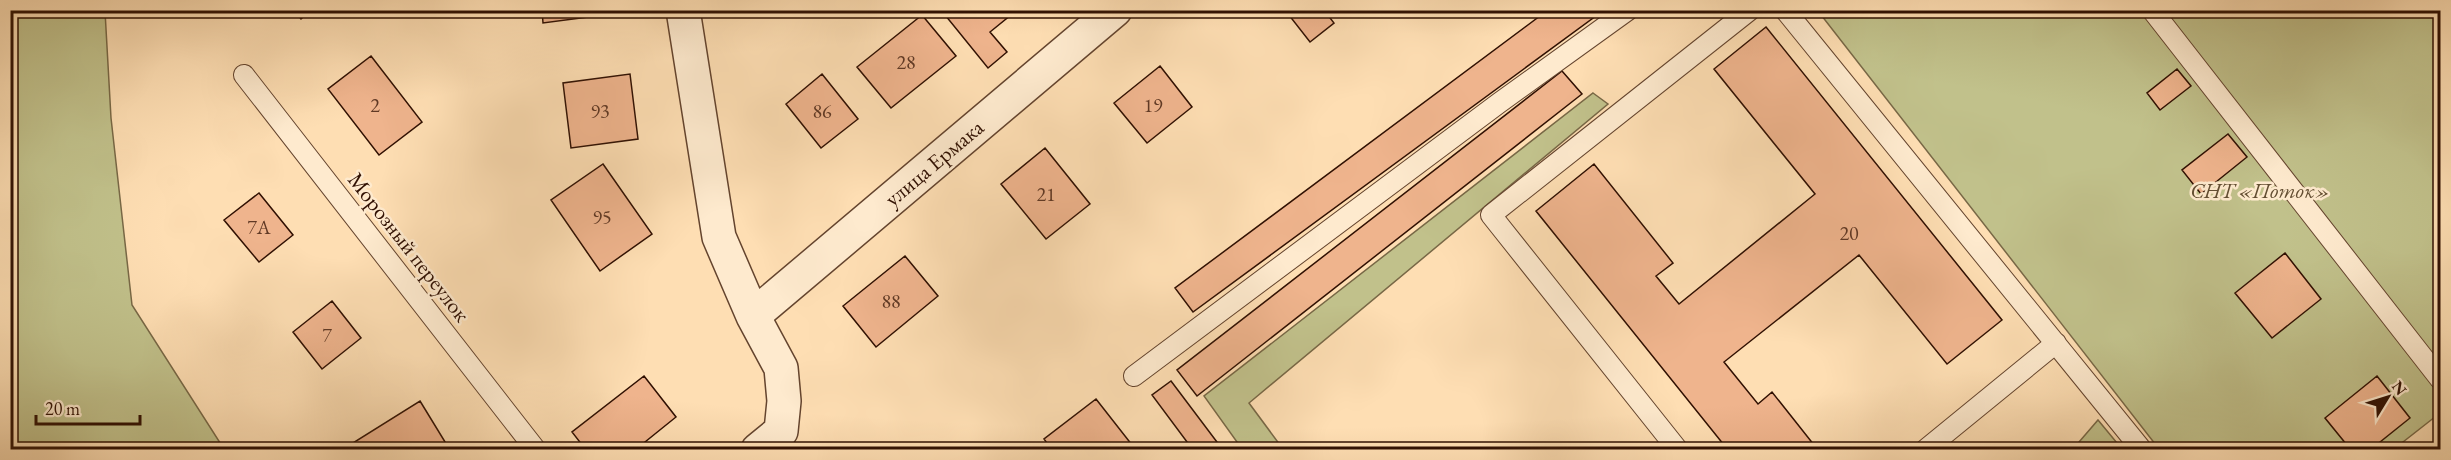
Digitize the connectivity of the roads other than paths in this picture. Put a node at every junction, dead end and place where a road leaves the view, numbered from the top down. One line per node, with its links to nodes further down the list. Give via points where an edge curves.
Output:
1 (683, 10): 8 (street, via 719,237)
2 (1115, 10): 8 (street, улица Ермака)
3 (1628, 10): 10 (lane)
4 (1749, 10): 14 (lane, via 1491,215)
5 (1785, 10): 9 (lane)
6 (2152, 10): 11 (lane)
7 (244, 75): 12 (lane, Морозный переулок)
8 (753, 316): 13 (street, via 780,369 784,401 781,431)
9 (2056, 343): 15 (lane); 16 (lane)
10 (1134, 376)
11 (2440, 379)
12 (536, 450)
13 (758, 450)
14 (1678, 450)
15 (1925, 450)
16 (2142, 450)

